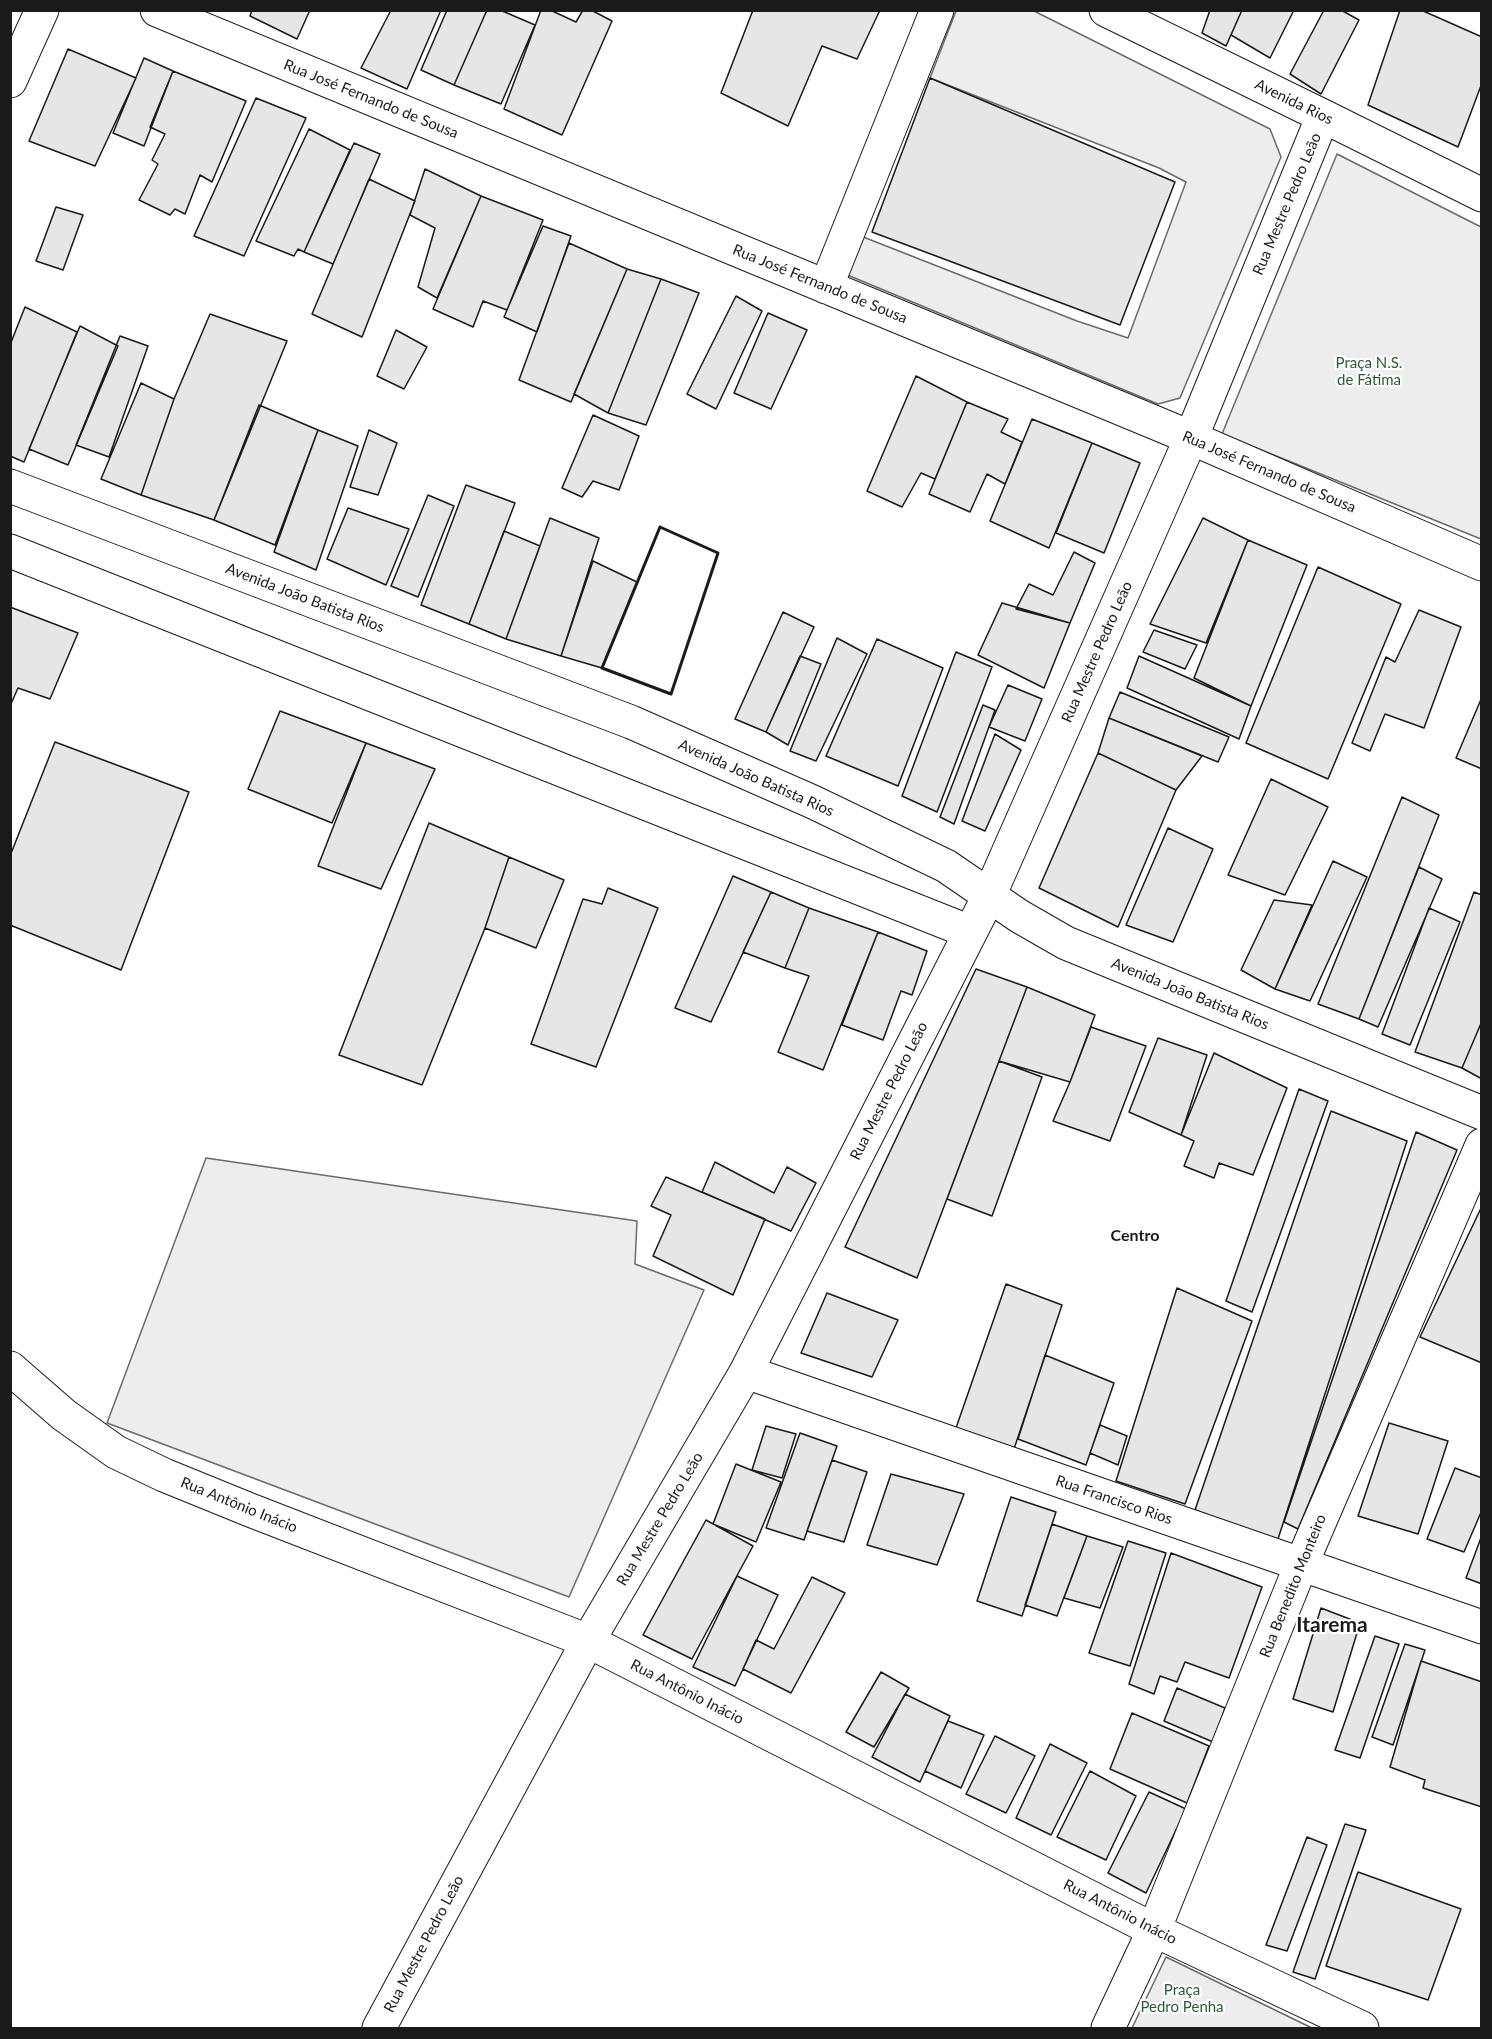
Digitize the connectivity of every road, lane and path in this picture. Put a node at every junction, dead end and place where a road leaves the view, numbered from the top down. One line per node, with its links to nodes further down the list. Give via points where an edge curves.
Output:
1 (42, 10): 5 (street)
2 (157, 10): 8 (street, Rua José Fernando de Sousa)
3 (937, 10): 8 (street)
4 (1106, 10): 6 (street, Avenida Rios)
5 (10, 81)
6 (1323, 116): 7 (street, Avenida Rios); 9 (street, Rua Mestre Pedro Leão)
7 (1482, 195)
8 (826, 286): 9 (street, Rua José Fernando de Sousa)
9 (1191, 438): 12 (street, Rua José Fernando de Sousa); 13 (street, Rua Mestre Pedro Leão)
10 (10, 486): 13 (street, Avenida João Batista Rios, via 631,722 946,866)
11 (10, 551): 14 (street)
12 (1482, 564)
13 (989, 896): 14 (street, Rua Mestre Pedro Leão); 15 (street, Avenida João Batista Rios, via 1066,943)
14 (969, 932): 18 (street, Rua Mestre Pedro Leão)
15 (1482, 1113)
16 (1482, 1145): 19 (street, Rua Benedito Monteiro)
17 (10, 1368): 21 (street, Rua Antônio Inácio, via 64,1415 116,1452 164,1475)
18 (746, 1372): 19 (street, Rua Francisco Rios); 21 (street, Rua Mestre Pedro Leão)
19 (1301, 1565): 20 (street, Rua Francisco Rios); 22 (street, Rua Benedito Monteiro)
20 (1482, 1627)
21 (588, 1641): 22 (street, Rua Antônio Inácio); 23 (street, Rua Mestre Pedro Leão)
22 (1154, 1930): 24 (street, Rua Benedito Monteiro); 25 (street, Rua Antônio Inácio)
23 (379, 2028)
24 (1108, 2028)
25 (1362, 2028)

